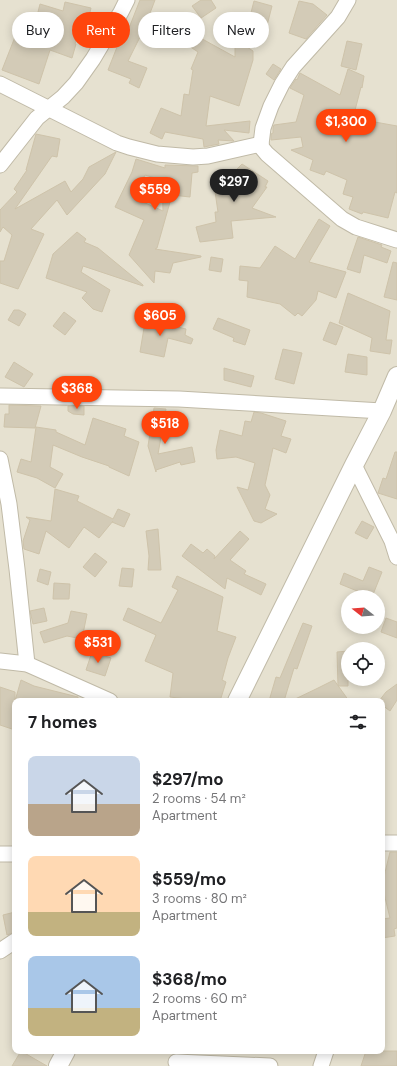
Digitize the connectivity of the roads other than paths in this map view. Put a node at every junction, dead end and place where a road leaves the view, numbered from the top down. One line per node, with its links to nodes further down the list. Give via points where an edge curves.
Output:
1 (127, 0): 4 (street, via 76,83)
2 (348, 0): 5 (street, via 338,17 293,67 282,84 263,128)
3 (0, 84): 4 (street)
4 (49, 109): 5 (street, via 117,143 157,154 208,156); 6 (street, via 37,118)
5 (261, 144): 7 (street, via 267,154 342,219 356,227)
6 (0, 165)
7 (397, 240)
8 (395, 386): 10 (street)
9 (0, 396): 10 (street, via 179,400)
10 (382, 411): 12 (street)
11 (0, 459): 15 (street, via 9,504)
12 (354, 465): 13 (street, via 392,541); 17 (street)
13 (397, 558)
14 (0, 661): 15 (street)
15 (27, 664): 16 (street)
16 (103, 698)
17 (238, 698)
18 (385, 843): 19 (street)
19 (397, 843)
20 (0, 854): 21 (street)
21 (12, 854)
22 (12, 943): 23 (street)
23 (0, 951)
24 (64, 1054): 27 (street)
25 (325, 1054): 29 (street)
26 (176, 1060): 28 (street)
27 (58, 1066)
28 (270, 1066)
29 (321, 1066)

